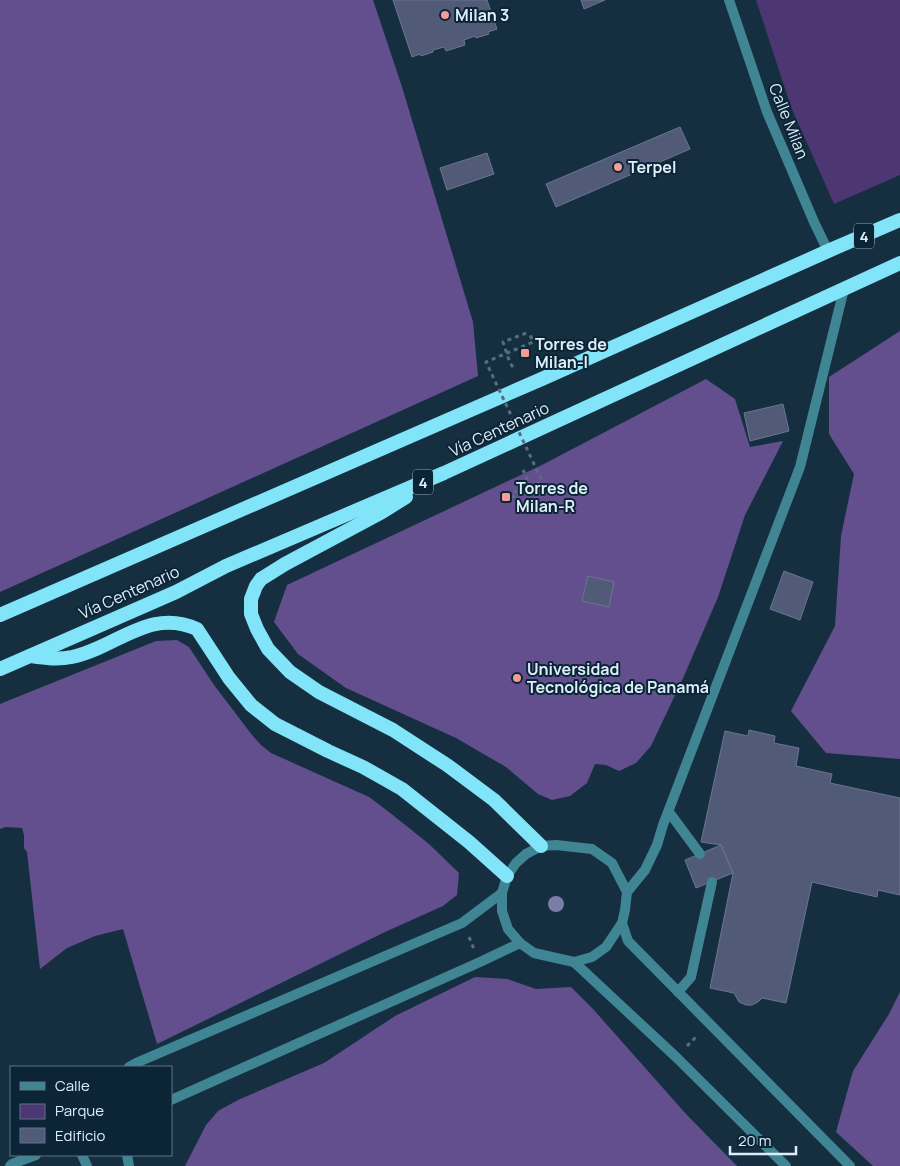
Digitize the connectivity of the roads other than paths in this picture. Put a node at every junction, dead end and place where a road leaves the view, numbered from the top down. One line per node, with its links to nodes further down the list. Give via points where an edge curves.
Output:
1 (729, 0): 3 (street, Calle Milan, via 767,112)
2 (900, 220): 3 (highway, Vía Centenario / 4)
3 (828, 251): 7 (highway, Vía Centenario / 4)
4 (900, 263): 5 (highway, Vía Centenario / 4)
5 (844, 289): 6 (highway, Vía Centenario / 4); 10 (street, via 800,467)
6 (444, 473): 8 (highway, Vía Centenario / 4, via 226,566 176,592); 11 (highway, via 382,512 261,579 251,599 251,614 268,649 290,672 319,692 393,730 447,765 494,800)
7 (0, 615)
8 (29, 656): 9 (highway, Vía Centenario / 4); 13 (highway, via 52,659 73,656 139,628 163,622 197,629 251,705 275,724 402,789)
9 (0, 669)
10 (669, 812): 12 (street); 15 (street, via 645,870)
11 (541, 846): 13 (street, via 526,854); 15 (street, via 592,849 612,863)
12 (700, 854)
13 (507, 876): 16 (street)
14 (712, 882): 20 (street, via 691,977)
15 (627, 892): 17 (street)
16 (502, 893): 18 (street, via 502,911 508,929); 21 (street, via 462,923)
17 (622, 923): 19 (street, via 606,947 592,957); 20 (street, via 628,941)
18 (520, 943): 19 (street, via 534,952); 22 (street)
19 (574, 962): 25 (street)
20 (678, 992): 26 (street)
21 (131, 1066)
22 (172, 1100)
23 (33, 1156): 24 (street)
24 (10, 1166)
25 (786, 1166)
26 (850, 1166)

